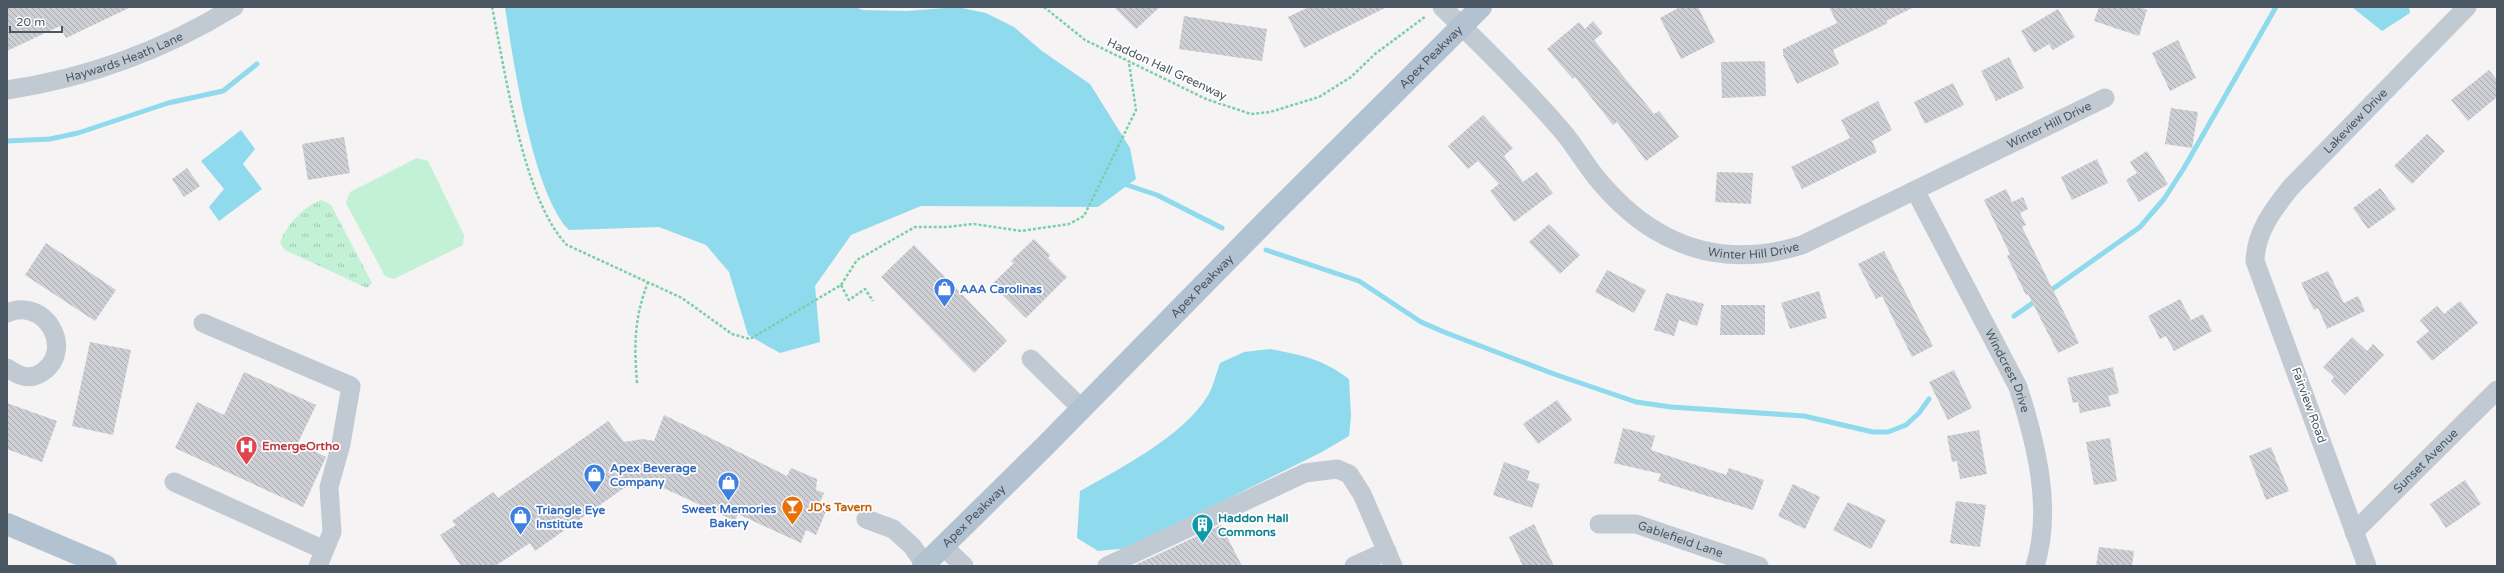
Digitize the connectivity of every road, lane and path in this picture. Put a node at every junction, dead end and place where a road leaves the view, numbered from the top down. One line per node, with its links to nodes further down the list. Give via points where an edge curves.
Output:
1 (234, 7): 9 (street, Haywards Heath Lane, via 156,49 65,80)
2 (492, 7): 13 (path, via 524,154 543,207 556,233 567,245)
3 (1044, 7): 8 (path, Haddon Hall Greenway, via 1085,40)
4 (1482, 7): 7 (main road, Apex Peakway)
5 (2467, 7): 12 (street, Lakeview Drive, via 2291,187 2269,216)
6 (1437, 9): 7 (street, Winter Hill Drive); 8 (path, Haddon Hall Greenway, via 1375,54 1351,77 1319,97 1270,112 1252,114 1206,99)
7 (1462, 26): 11 (street, Winter Hill Drive, via 1566,135 1613,197 1637,219 1681,244 1704,252 1730,255 1752,256 1782,252); 22 (main road, Apex Peakway)
8 (1129, 63): 14 (path, via 1136,110 1084,216 1069,224 1021,231 974,224 946,228 915,227 856,260)
9 (7, 90)
10 (2105, 98): 11 (street, Winter Hill Drive)
11 (1916, 192): 37 (street, Windcrest Drive, via 2018,388 2025,409 2036,459 2043,520 2040,551)
12 (2256, 244): 27 (street, Fairview Road, via 2255,261)
13 (648, 282): 14 (path, via 682,298 732,334 750,339); 20 (path, via 638,309 635,352)
14 (841, 285): 15 (path, via 849,300 865,289)
15 (873, 301)
16 (7, 314): 19 (street, via 27,309 41,316 54,335 57,348 54,361 38,375 28,378 18,376)
17 (203, 323): 29 (street, via 351,386 341,444 329,487 332,532)
18 (1031, 358): 22 (street)
19 (7, 368)
20 (637, 383)
21 (2497, 390): 27 (street, Sunset Avenue)
22 (1082, 409): 28 (main road, Apex Peakway)
23 (174, 482): 29 (street)
24 (866, 519): 32 (street, via 893,529 912,546)
25 (7, 524): 31 (main road)
26 (1599, 524): 36 (street, Gablefield Lane, via 1636,524)
27 (2354, 532): 38 (street, Fairview Road)
28 (943, 546): 32 (main road, Apex Peakway); 33 (street)
29 (321, 558)
30 (1390, 559): 34 (street, via 1362,494 1350,474 1337,469 1305,473); 35 (street)
31 (106, 566)
32 (924, 566)
33 (964, 566)
34 (1107, 566)
35 (1354, 566)
36 (1760, 566)
37 (2035, 566)
38 (2367, 566)

